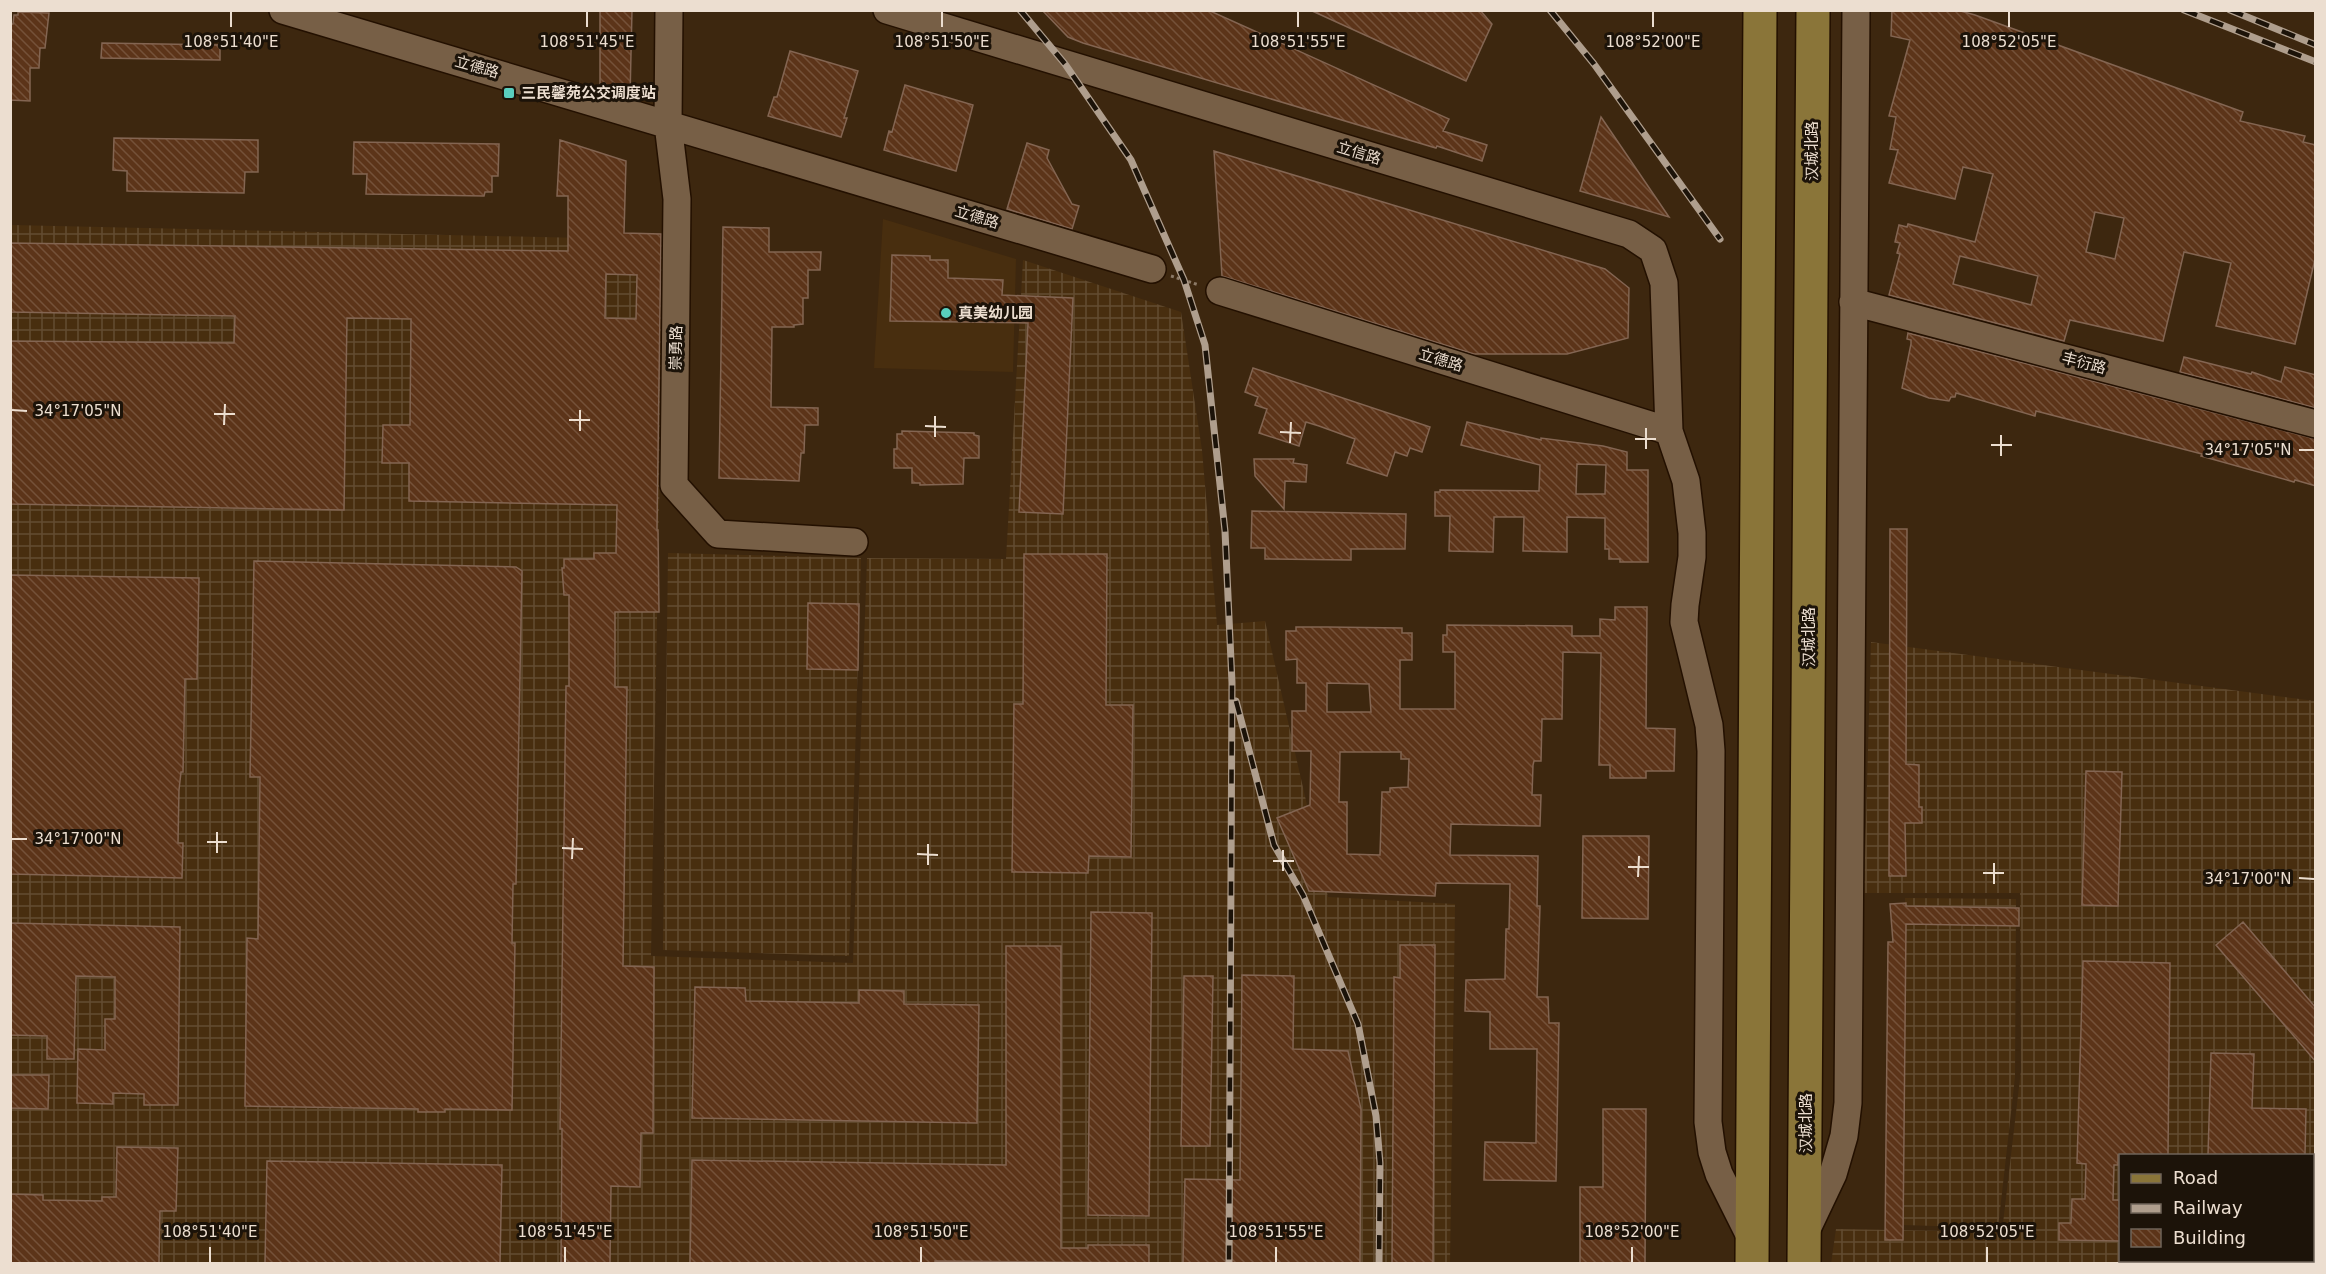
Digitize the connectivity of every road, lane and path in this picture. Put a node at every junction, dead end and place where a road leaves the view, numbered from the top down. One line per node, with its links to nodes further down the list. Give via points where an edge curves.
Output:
1 (283, 10): 7 (street, 立德路)
2 (669, 10): 7 (street, 崇勇路)
3 (887, 10): 12 (street, 立信路, via 1629,234 1653,250 1664,283)
4 (1760, 10): 15 (main road)
5 (1813, 10): 14 (main road, 汉城北路)
6 (1856, 10): 10 (street)
7 (668, 124): 8 (street, 立德路); 13 (street, 崇勇路, via 677,199 674,485 718,534)
8 (1152, 269): 9 (path)
9 (1220, 291): 12 (street, 立德路)
10 (1853, 302): 11 (street, 丰衍路); 14 (street, via 1848,1103 1833,1174)
11 (2316, 424)
12 (1669, 431): 15 (street, 立信路, via 1686,481 1690,509 1692,557 1684,622 1711,752 1707,1122 1719,1174)
13 (854, 542)
14 (1804, 1249)
15 (1752, 1252)

